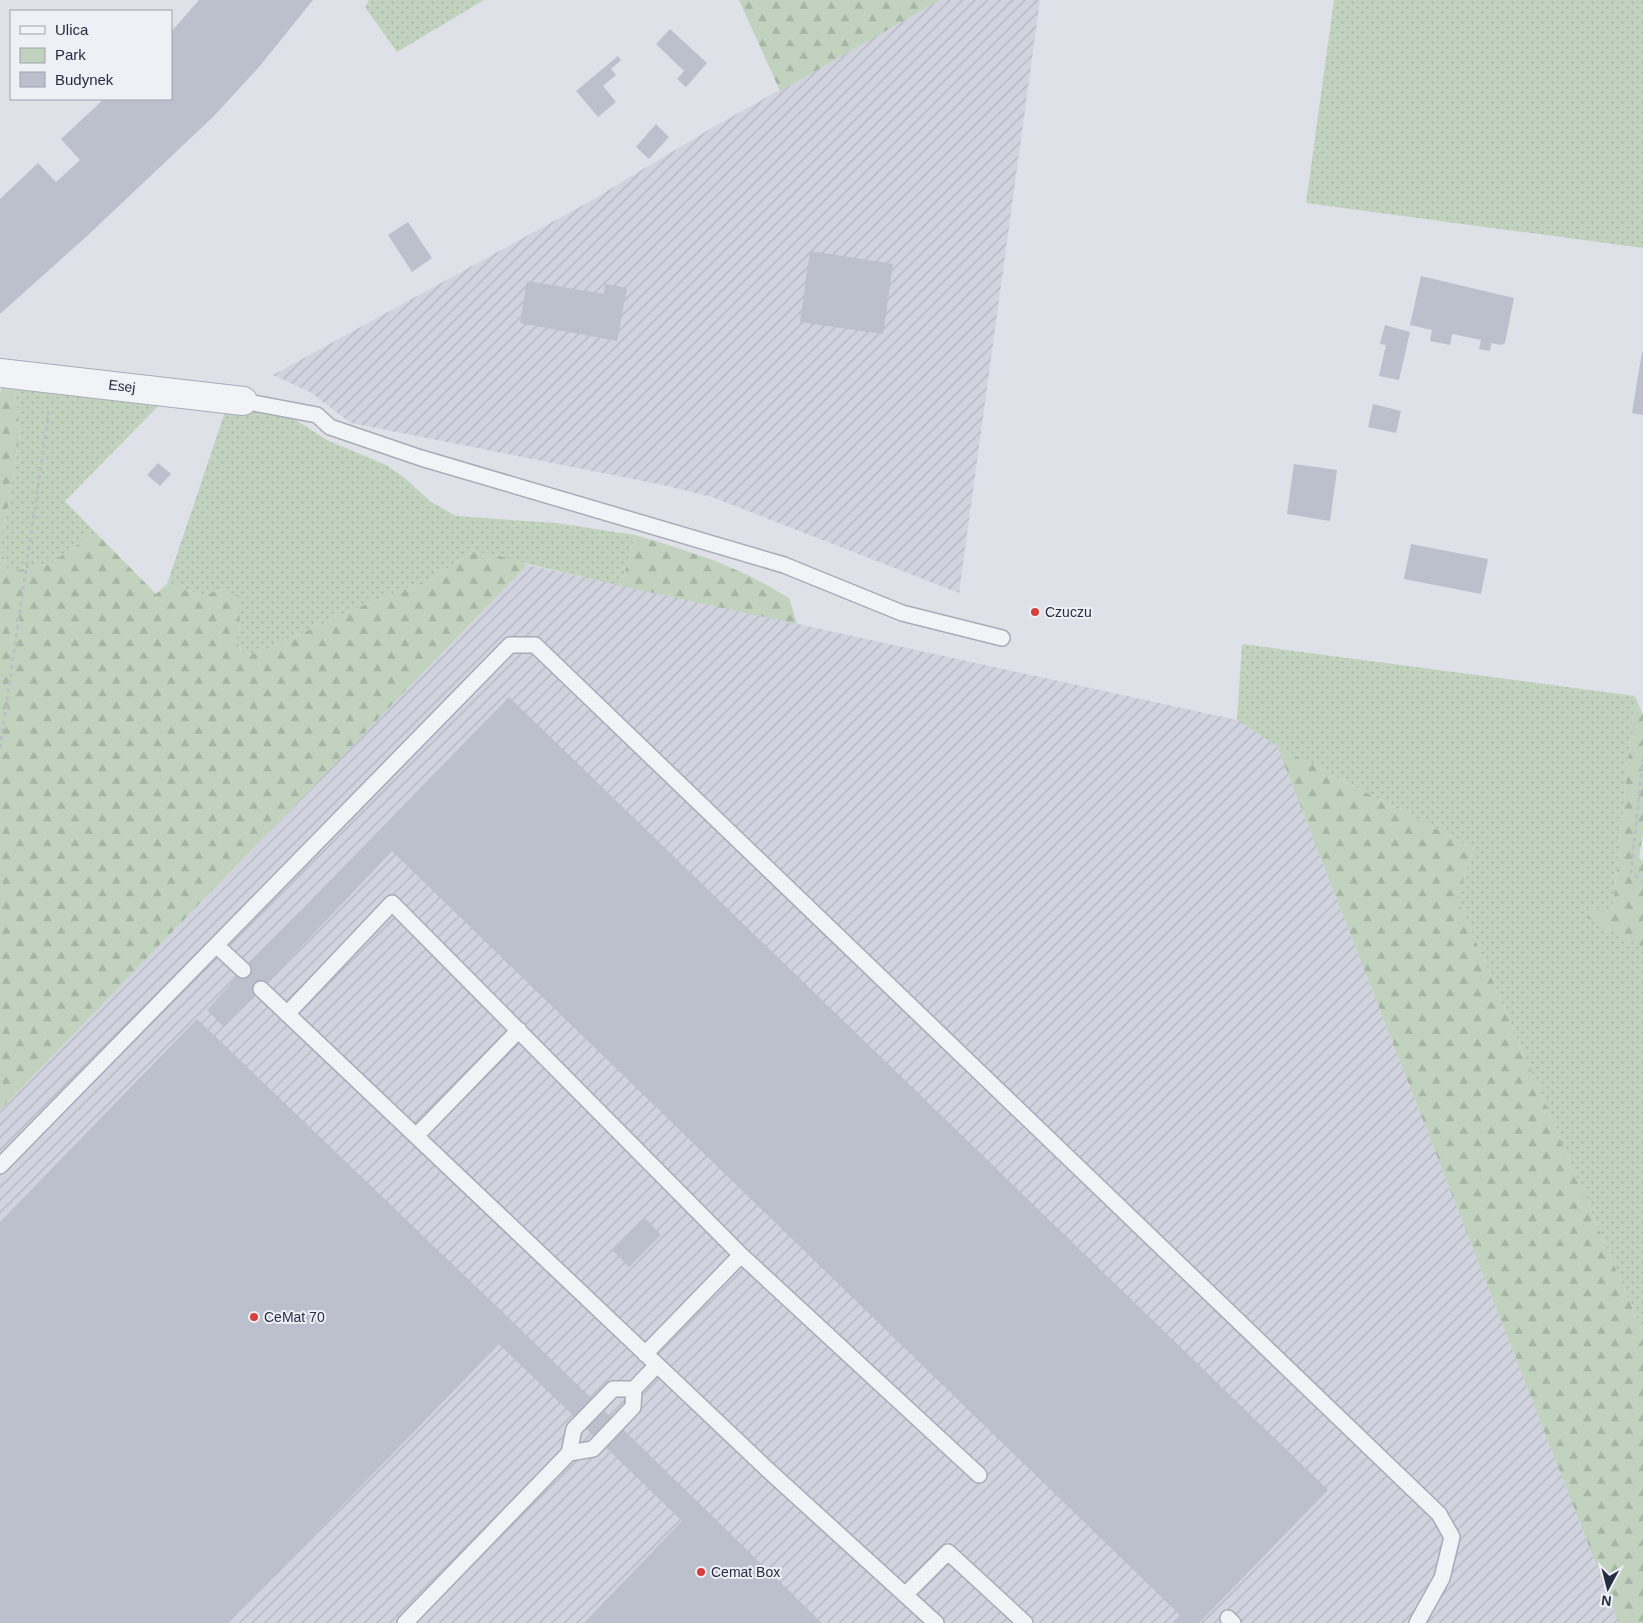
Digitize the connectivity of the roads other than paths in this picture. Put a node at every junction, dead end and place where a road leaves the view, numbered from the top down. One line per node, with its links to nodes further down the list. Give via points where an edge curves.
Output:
1 (0, 373): 2 (street, Esej)
2 (244, 401): 3 (lane, via 317,415 330,427 421,458 784,565 902,612)
3 (1002, 638)
4 (216, 945): 5 (lane); 10 (lane); 21 (lane, via 510,645 535,645 1439,1514 1452,1538 1442,1578)
5 (243, 970)
6 (261, 989): 7 (lane)
7 (287, 1014): 8 (lane, via 392,903); 9 (lane)
8 (519, 1030): 9 (lane); 11 (lane)
9 (416, 1136): 12 (lane)
10 (0, 1166)
11 (741, 1256): 12 (lane); 16 (lane)
12 (645, 1354): 13 (lane)
13 (656, 1366): 14 (lane); 17 (lane)
14 (634, 1389): 15 (lane, via 632,1407 593,1449); 15 (lane, via 613,1390 574,1428)
15 (569, 1453): 18 (lane)
16 (979, 1475)
17 (905, 1595): 19 (lane); 20 (lane, via 948,1552)
18 (405, 1623)
19 (936, 1623)
20 (1025, 1623)
21 (1417, 1623)

